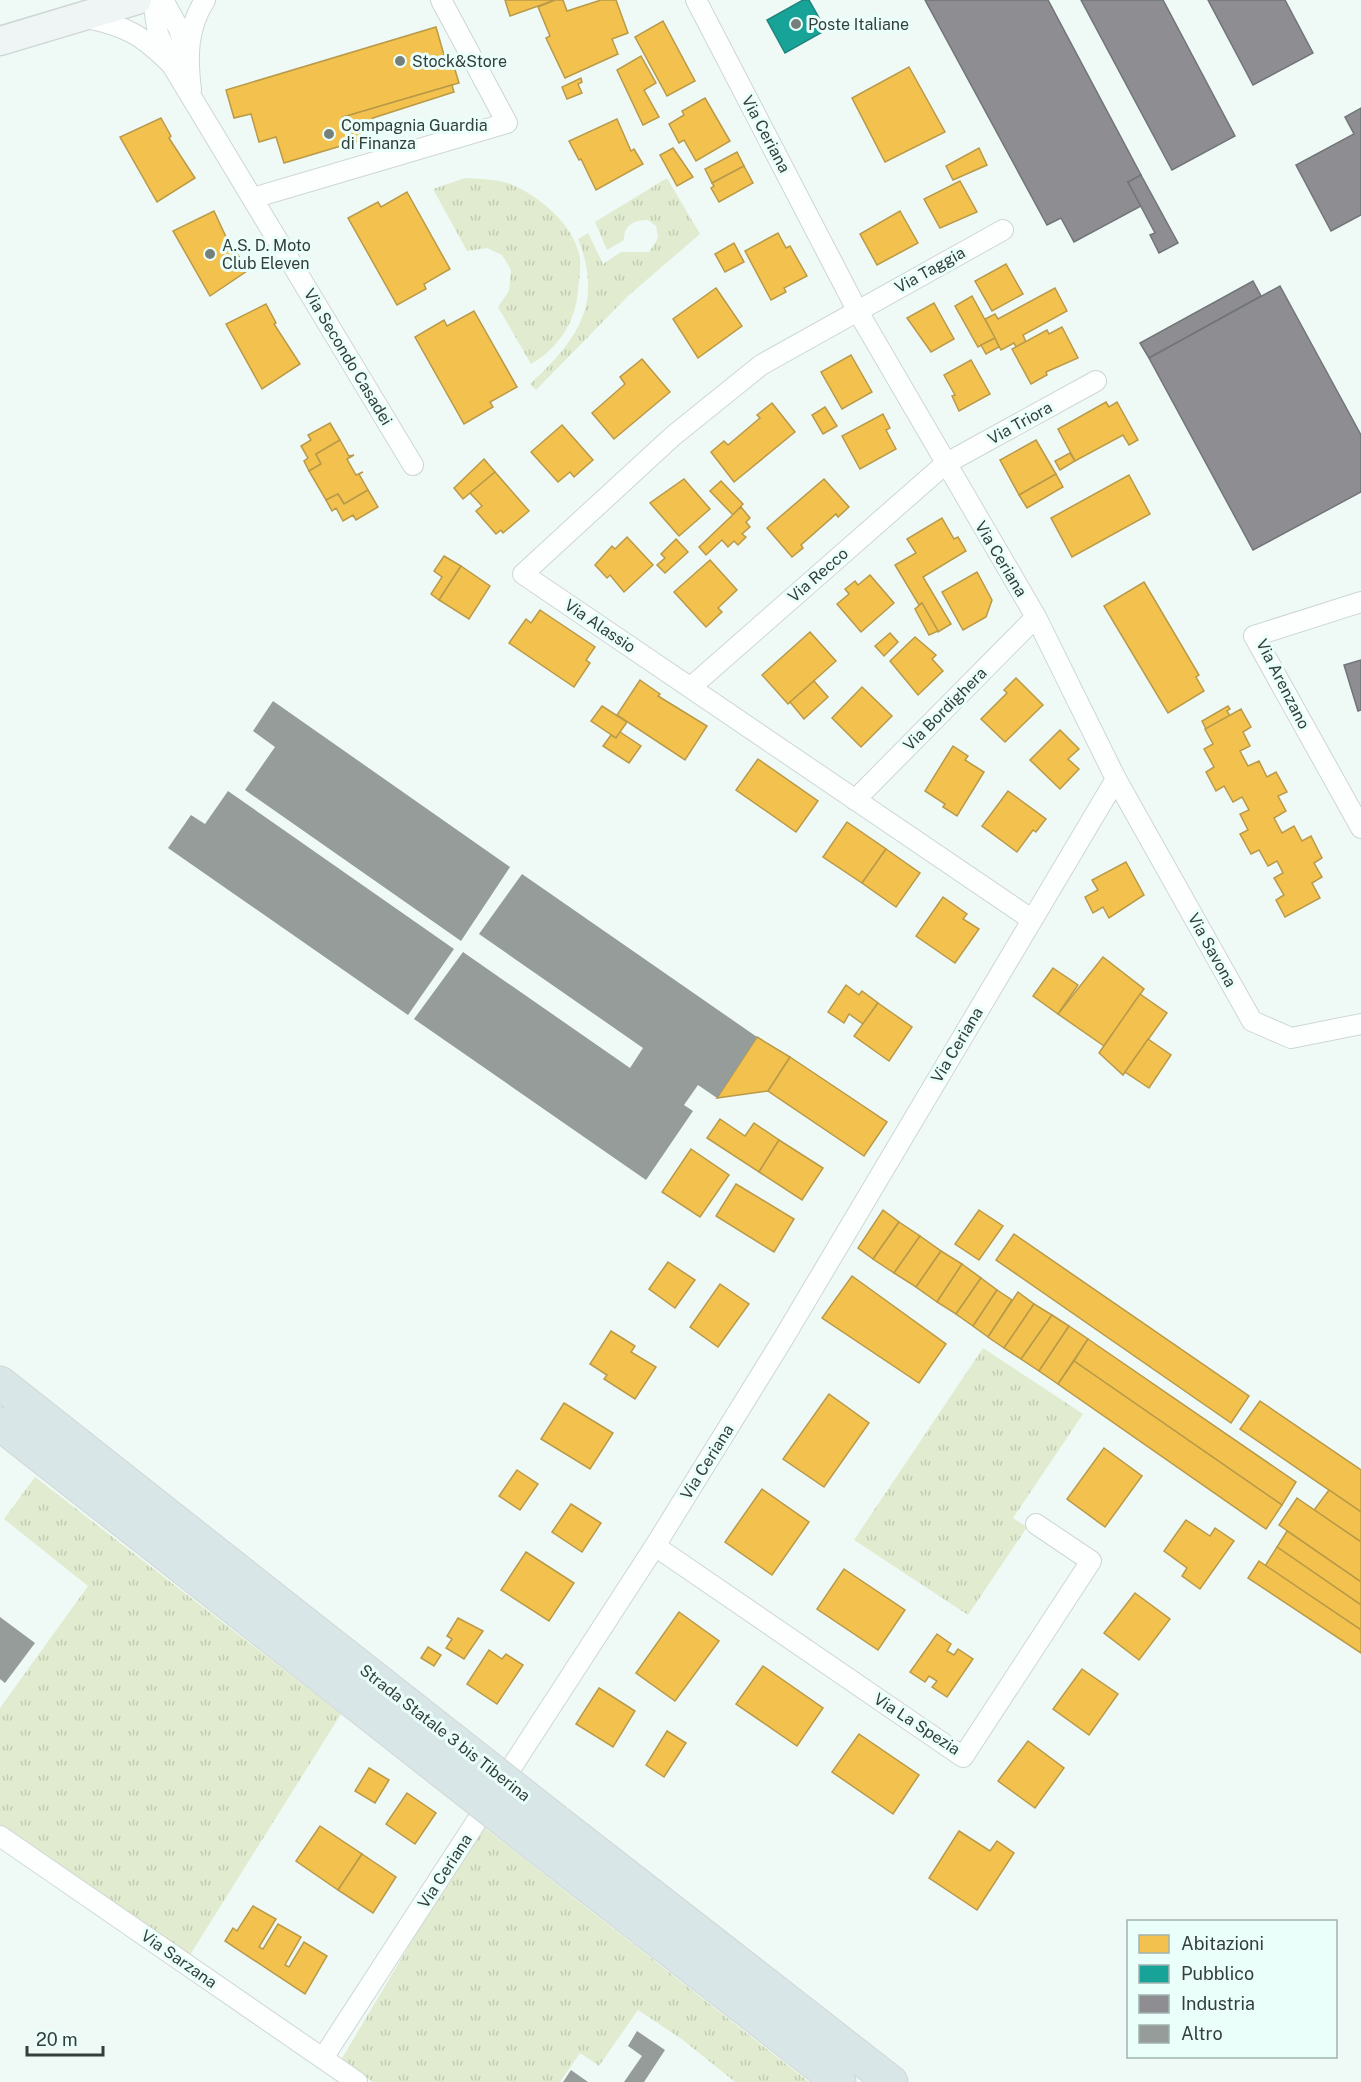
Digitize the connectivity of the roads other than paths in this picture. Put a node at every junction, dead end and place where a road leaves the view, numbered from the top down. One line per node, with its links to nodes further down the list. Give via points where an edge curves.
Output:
1 (137, 0): 7 (main road)
2 (153, 0): 9 (street, Via Secondo Casadei, via 158,34)
3 (163, 0): 9 (street, Via Secondo Casadei, via 178,29)
4 (205, 0): 9 (street, Via Secondo Casadei)
5 (696, 0): 12 (street, Via Ceriana)
6 (442, 2): 10 (street, via 507,123)
7 (82, 17): 8 (main road); 9 (street, via 116,23)
8 (0, 41)
9 (179, 62): 10 (street, Via Secondo Casadei, via 192,95)
10 (253, 198): 15 (street, Via Secondo Casadei)
11 (1003, 230): 12 (street, Via Taggia)
12 (857, 309): 14 (street, Via Ceriana); 18 (street, Via Alassio, via 761,365 673,436 523,574)
13 (1096, 381): 14 (street, Via Triora)
14 (945, 464): 17 (street, Via Ceriana); 18 (street, Via Recco)
15 (413, 465)
16 (1361, 602): 21 (street, Via Arenzano, via 1254,636)
17 (1036, 617): 19 (street, Via Ceriana); 20 (street, Via Bordighera)
18 (691, 687): 20 (street, Via Alassio)
19 (1116, 779): 22 (street, Via Ceriana); 23 (street, Via Savona, via 1252,1021 1291,1038)
20 (855, 800): 22 (street, Via Alassio)
21 (1361, 828)
22 (1031, 919): 27 (street, Via Ceriana, via 783,1339)
23 (1361, 1024)
24 (0, 1383): 28 (highway, Strada Statale 3 bis Tiberina)
25 (0, 1424): 28 (highway, Strada Statale 3 bis Tiberina)
26 (1036, 1524): 27 (street, Via La Spezia, via 1091,1561 963,1756)
27 (655, 1546): 31 (street, Via Ceriana)
28 (275, 1620): 29 (highway, Strada Statale 3 bis Tiberina, bridge)
29 (547, 1833): 33 (highway, Strada Statale 3 bis Tiberina); 34 (highway, Strada Statale 3 bis Tiberina)
30 (0, 1836): 31 (street, Via Sarzana)
31 (323, 2058): 32 (street, Via Sarzana)
32 (357, 2082)
33 (839, 2082)
34 (891, 2082)

